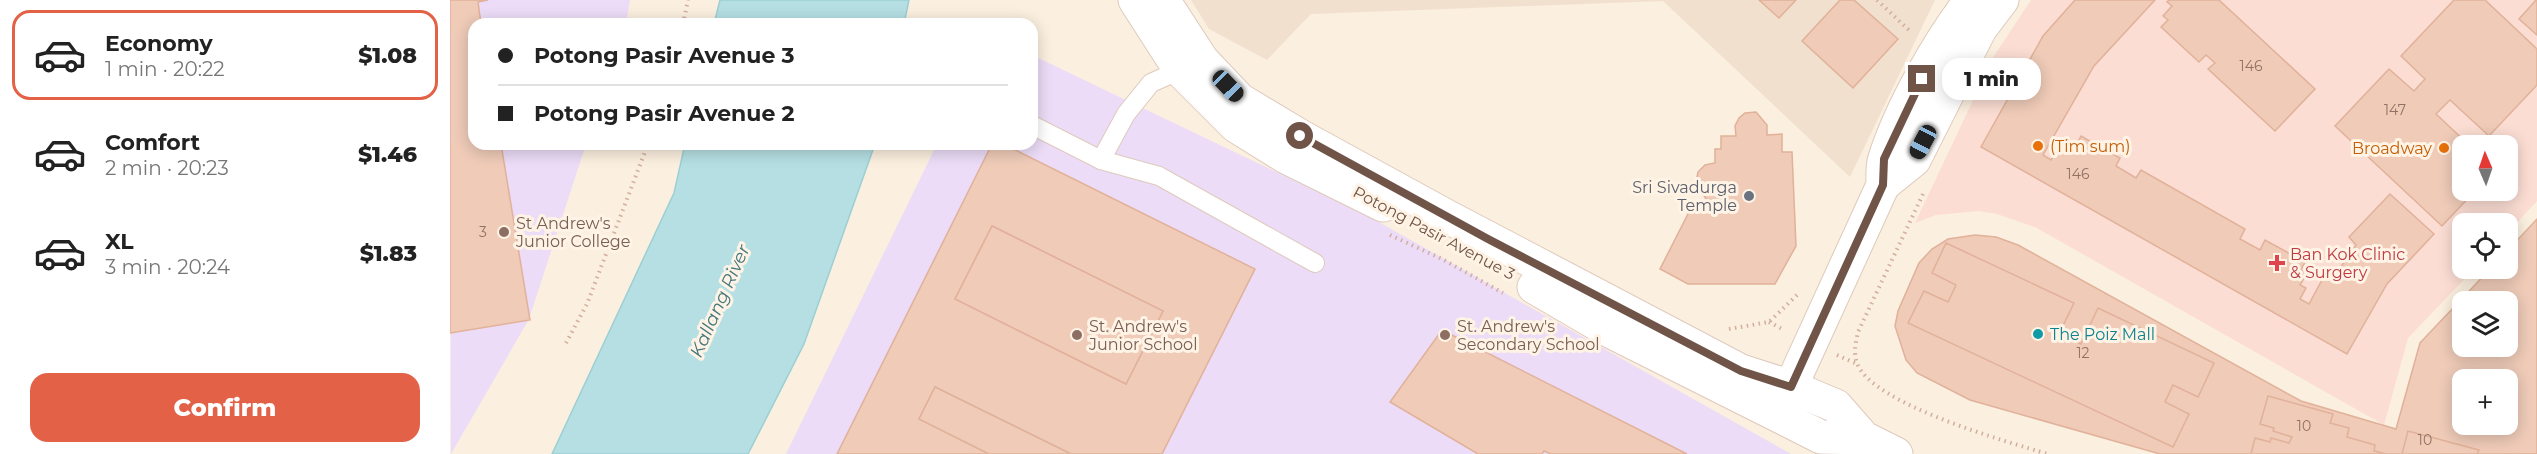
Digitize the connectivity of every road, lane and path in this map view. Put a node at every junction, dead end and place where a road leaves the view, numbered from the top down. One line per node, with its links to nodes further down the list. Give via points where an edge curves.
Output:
1 (687, 0): 7 (path)
2 (1135, 0): 9 (street, Potong Pasir Avenue 3)
3 (1163, 0): 17 (street, Potong Pasir Avenue 3, via 1202,60 1240,99 1260,112 1488,239 1741,371)
4 (1876, 0): 8 (path)
5 (1971, 0): 13 (street, via 1955,21 1906,111 1884,159)
6 (2002, 0): 13 (street, via 1980,29 1914,160)
7 (684, 18)
8 (1915, 35)
9 (1180, 70): 12 (lane, via 1151,83 1126,114); 18 (street, Potong Pasir Avenue 3, via 1236,126 1286,157 1453,239 1606,329)
10 (1038, 128): 12 (lane)
11 (646, 150): 15 (path, via 587,304)
12 (1101, 160): 14 (lane, via 1159,176)
13 (1883, 185): 17 (street)
14 (1315, 263)
15 (566, 343)
16 (1857, 364): 21 (path, via 1871,384 1903,402 1958,425)
17 (1791, 387): 18 (street); 19 (street, Potong Pasir Avenue 3, via 1836,406)
18 (1777, 416): 19 (street, Potong Pasir Avenue 3, via 1821,437)
19 (1864, 438): 20 (street)
20 (1896, 454)
21 (2048, 454)

